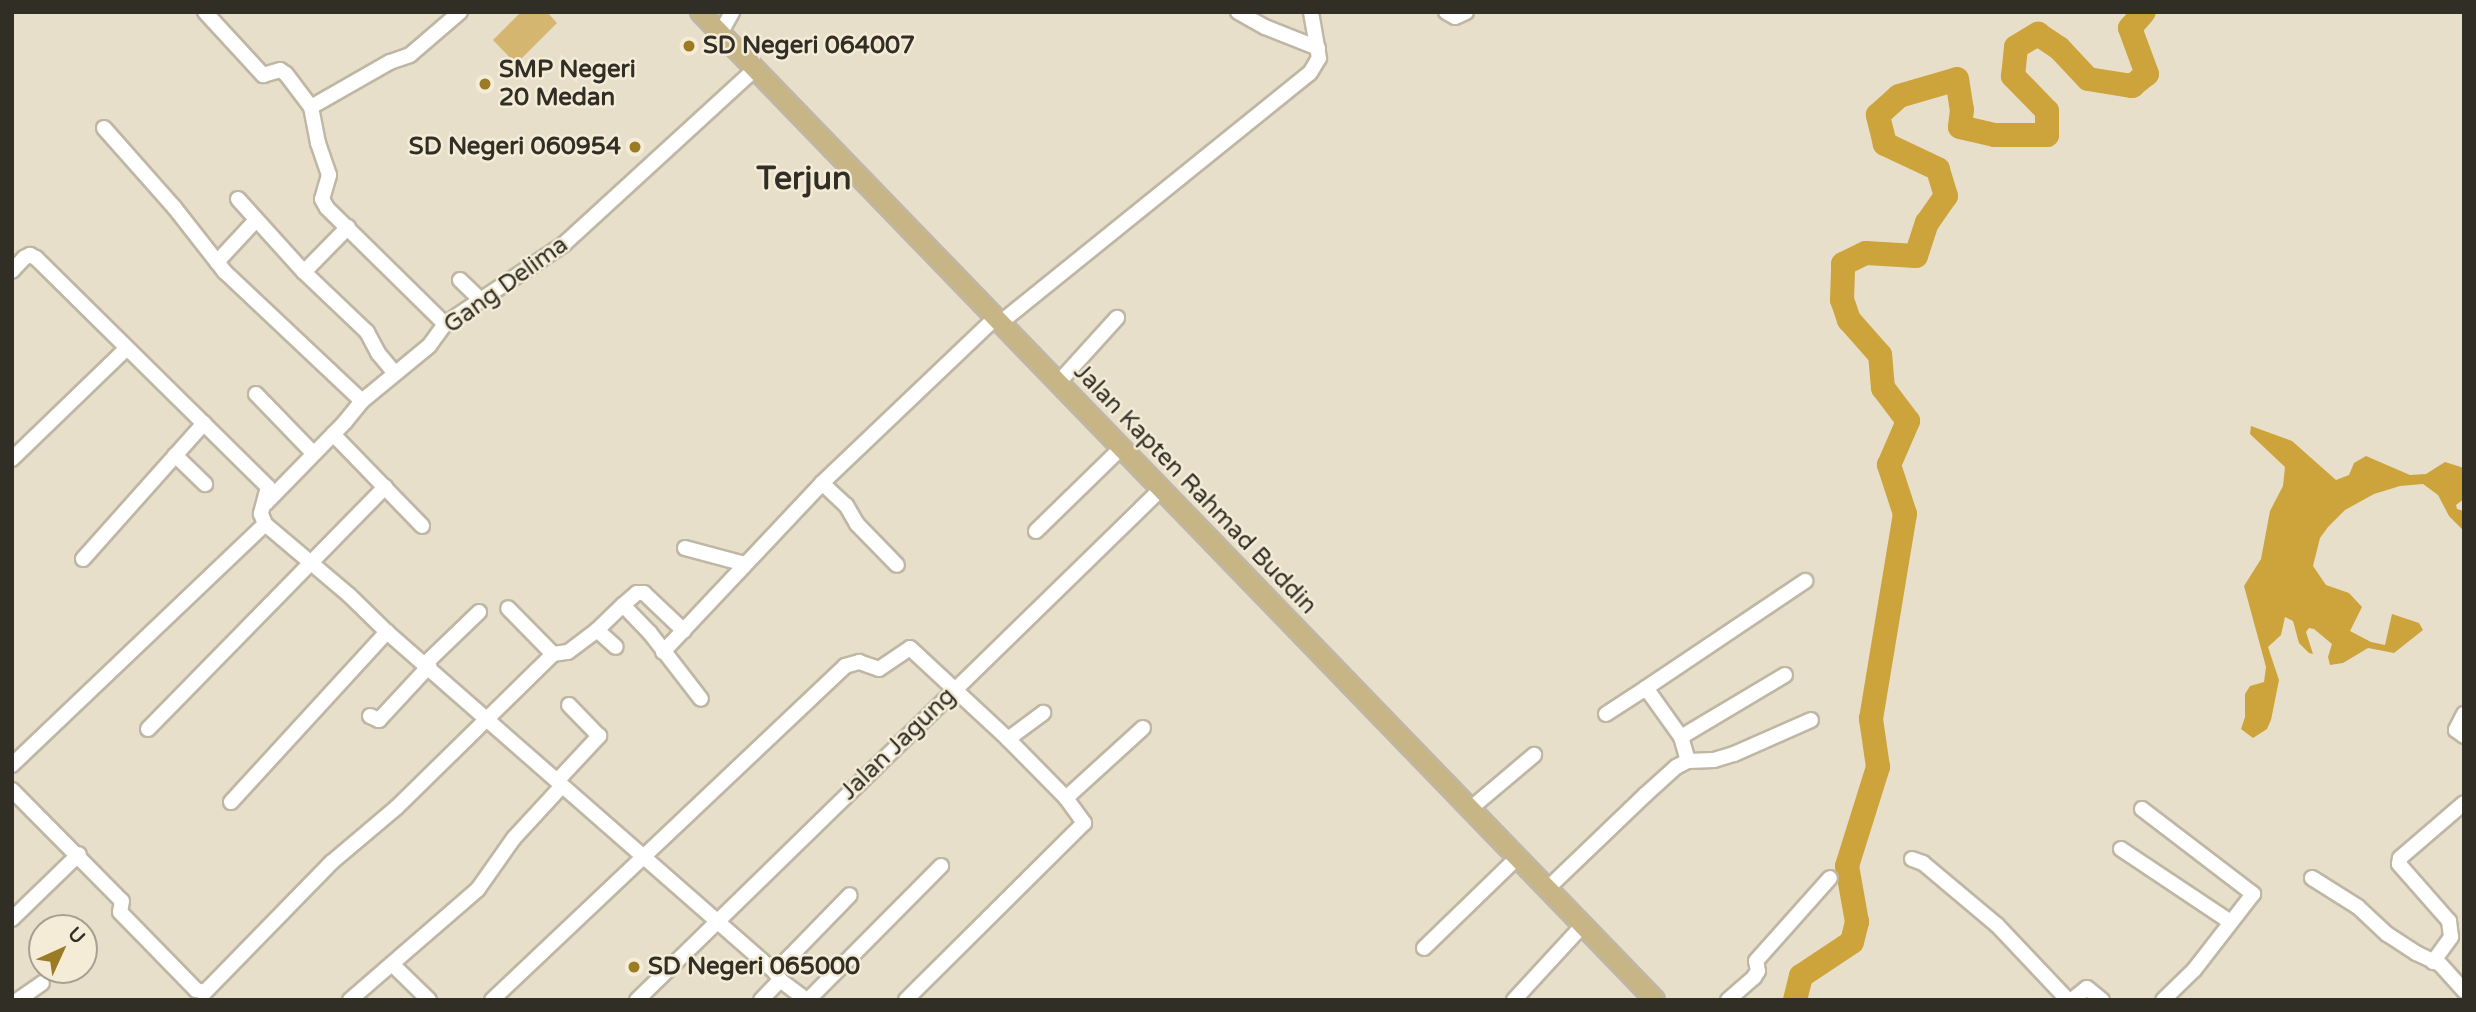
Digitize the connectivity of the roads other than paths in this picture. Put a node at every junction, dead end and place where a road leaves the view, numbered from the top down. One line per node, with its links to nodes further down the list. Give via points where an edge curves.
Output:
1 (205, 12): 12 (street, via 263,75 283,70)
2 (460, 12): 12 (street, via 410,55)
3 (699, 12): 9 (main road, Jalan Kapten Rahmad Buddin)
4 (732, 12): 9 (street)
5 (1238, 12): 10 (street)
6 (1311, 12): 10 (street)
7 (1446, 12): 8 (street, via 1455,17)
8 (1466, 12)
9 (720, 34): 11 (main road, Jalan Kapten Rahmad Buddin)
10 (1318, 48): 23 (street, via 1319,58 1310,73)
11 (755, 69): 21 (street, Gang Delima, via 564,244); 23 (main road, Jalan Kapten Rahmad Buddin)
12 (311, 107): 16 (street, via 329,175 322,199)
13 (104, 128): 17 (street)
14 (238, 199): 15 (street)
15 (256, 220): 17 (street); 19 (street)
16 (348, 227): 19 (street); 24 (street)
17 (217, 262): 29 (street)
18 (12, 271): 25 (street, via 24,258 36,258)
19 (304, 272): 26 (street, via 367,332)
20 (460, 280): 21 (street)
21 (481, 300): 24 (street, Gang Delima)
22 (1117, 318): 27 (street)
23 (998, 320): 27 (main road, Jalan Kapten Rahmad Buddin); 36 (street)
24 (445, 324): 26 (street, Gang Delima, via 429,346)
25 (126, 349): 30 (street); 35 (street)
26 (395, 373): 29 (street, Gang Delima)
27 (1058, 383): 32 (main road, Jalan Kapten Rahmad Buddin)
28 (256, 394): 33 (street)
29 (362, 401): 31 (street, Gang Delima)
30 (204, 423): 34 (street); 40 (street, via 268,487)
31 (333, 435): 33 (street, Gang Delima); 38 (street)
32 (1121, 448): 39 (main road, Jalan Kapten Rahmad Buddin); 43 (street)
33 (313, 454): 40 (street, Gang Delima)
34 (175, 455): 37 (street); 45 (street)
35 (12, 459)
36 (822, 483): 47 (street); 48 (street)
37 (205, 484)
38 (385, 487): 42 (street); 46 (street)
39 (1161, 489): 61 (street, Jalan Jagung); 85 (main road, Jalan Kapten Rahmad Buddin)
40 (262, 506): 41 (street)
41 (265, 524): 46 (street); 78 (street)
42 (422, 526)
43 (1036, 531)
44 (685, 548): 47 (street)
45 (83, 559)
46 (311, 563): 55 (street); 72 (street)
47 (745, 564): 54 (street)
48 (897, 565)
49 (1805, 580): 62 (street)
50 (623, 605): 53 (street); 54 (street, via 636,593 644,593); 57 (street)
51 (508, 608): 58 (street)
52 (479, 612): 59 (street)
53 (597, 630): 56 (street); 58 (street, via 568,652)
54 (684, 631): 57 (street)
55 (387, 632): 59 (street); 82 (street)
56 (616, 647)
57 (663, 652): 63 (street)
58 (553, 654): 69 (street)
59 (427, 665): 68 (street, via 379,720); 69 (street)
60 (1785, 675): 74 (street)
61 (955, 688): 75 (street); 88 (street, via 910,648 879,669 859,662 845,666); 97 (street, Jalan Jagung)
62 (1646, 688): 66 (street); 74 (street)
63 (701, 699)
64 (569, 705): 79 (street, via 599,736)
65 (1044, 713): 75 (street)
66 (1606, 714)
67 (2464, 714): 73 (street, via 2456,730)
68 (370, 716)
69 (488, 717): 79 (street); 87 (street, via 397,807 332,862 205,992 197,990 120,912 121,901)
70 (1811, 720): 77 (street, via 1734,754)
71 (1143, 728): 81 (street)
72 (148, 729)
73 (2464, 736)
74 (1681, 737): 77 (street)
75 (1007, 739): 81 (street)
76 (1534, 755): 85 (street)
77 (1688, 761): 94 (street, via 1645,794)
78 (12, 765)
79 (560, 784): 88 (street); 102 (street, via 478,889)
80 (12, 790): 87 (street)
81 (1066, 798): 113 (street, via 1083,819 1081,829)
82 (231, 802)
83 (2464, 803): 101 (street, via 2400,858 2399,864 2449,921 2451,937)
84 (2142, 808): 98 (street, via 2253,894)
85 (1470, 809): 89 (main road, Jalan Kapten Rahmad Buddin)
86 (2121, 849): 98 (street)
87 (79, 855): 96 (street)
88 (645, 858): 97 (street); 109 (street)
89 (1517, 858): 94 (main road, Jalan Kapten Rahmad Buddin); 100 (street)
90 (1912, 859): 117 (street, via 1923,863 1997,925)
91 (941, 866): 112 (street)
92 (1830, 878): 116 (street, via 1756,961 1754,977)
93 (2316, 880): 101 (street, via 2387,934)
94 (1547, 889): 99 (main road, Jalan Kapten Rahmad Buddin)
95 (850, 895): 103 (street)
96 (12, 919)
97 (716, 920): 103 (street); 110 (street, Jalan Jagung)
98 (2229, 921): 119 (street, via 2194,970)
99 (1583, 925): 114 (street); 115 (main road, Jalan Kapten Rahmad Buddin)
100 (1424, 948)
101 (2437, 963): 105 (street)
102 (393, 965): 107 (street); 108 (street)
103 (778, 976): 111 (street); 112 (street)
104 (41, 984): 106 (street)
105 (2464, 991)
106 (18, 1000)
107 (350, 1000)
108 (429, 1000)
109 (492, 1000)
110 (637, 1000)
111 (761, 1000)
112 (807, 1000)
113 (906, 1000)
114 (1514, 1000)
115 (1655, 1000)
116 (1728, 1000)
117 (2070, 1000): 118 (street, via 2087,988)
118 (2102, 1000)
119 (2163, 1000)

